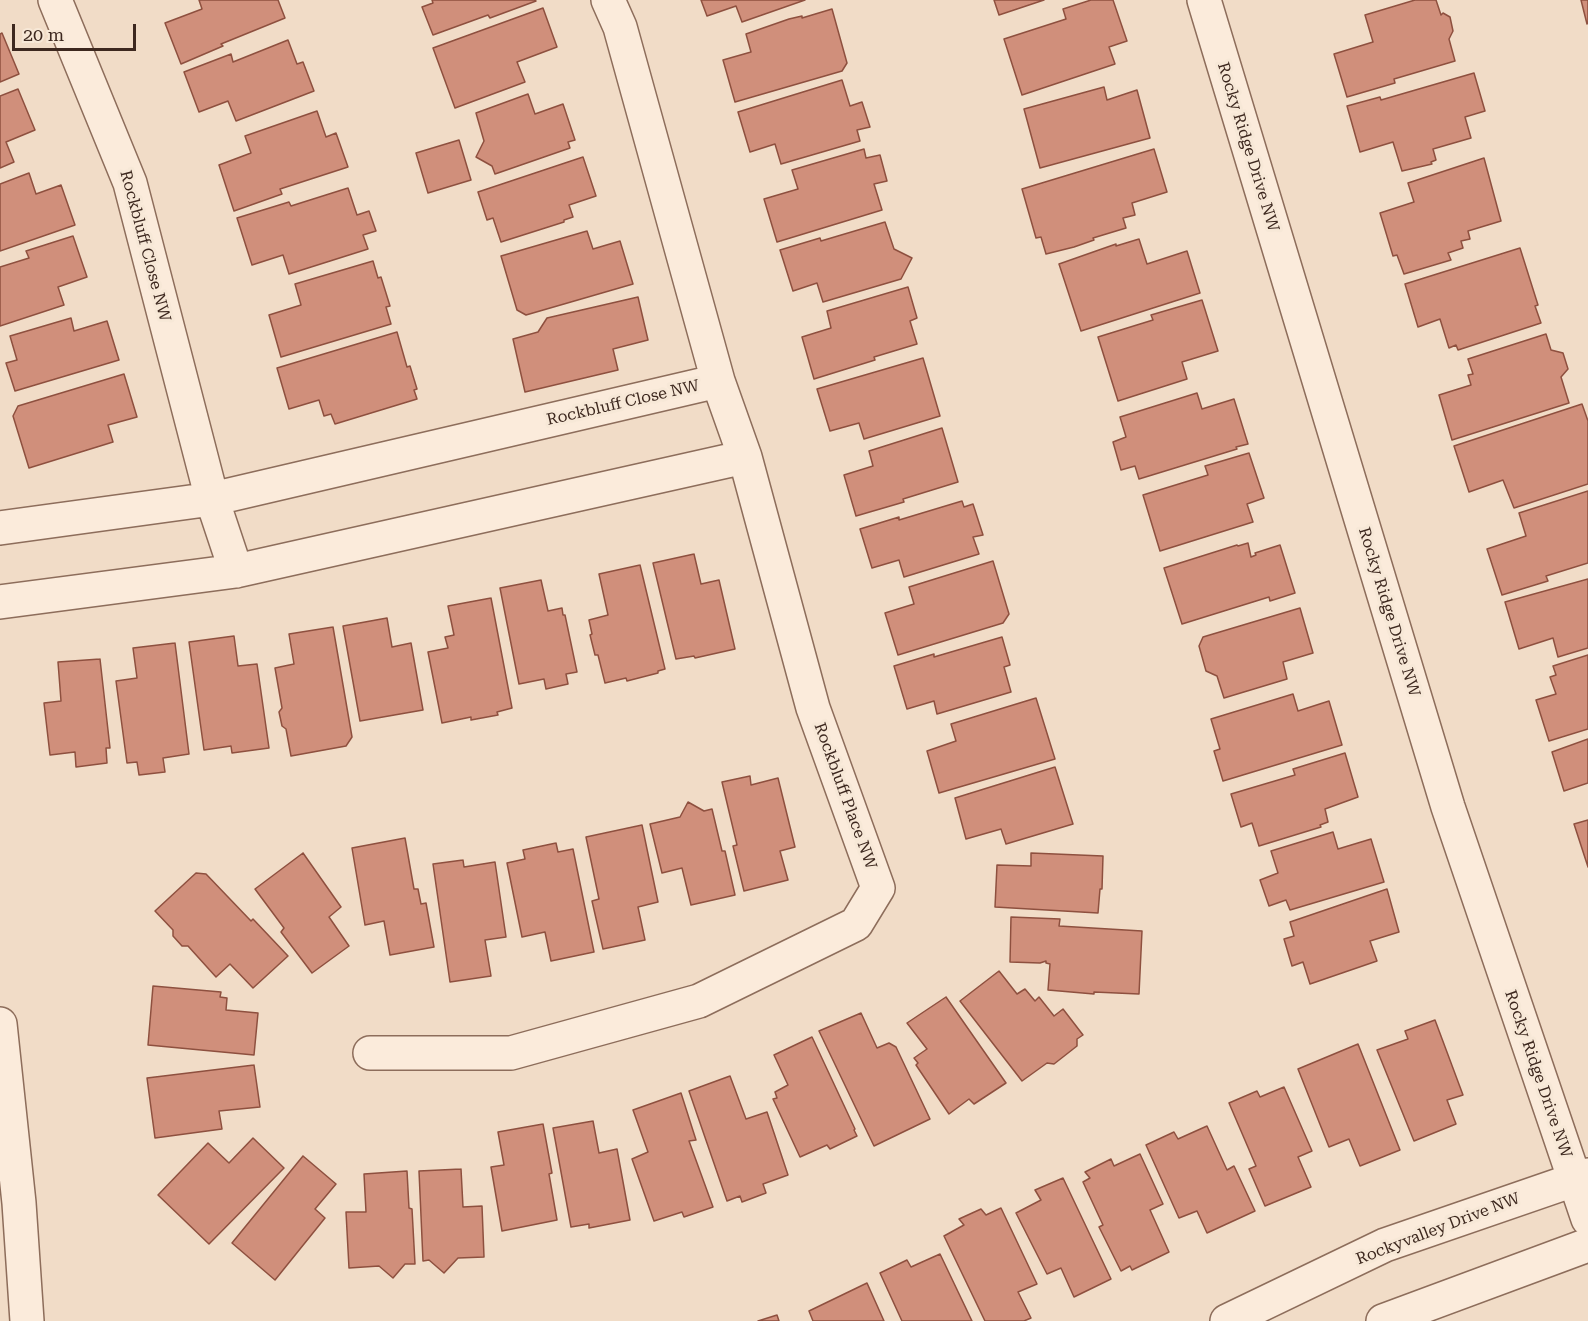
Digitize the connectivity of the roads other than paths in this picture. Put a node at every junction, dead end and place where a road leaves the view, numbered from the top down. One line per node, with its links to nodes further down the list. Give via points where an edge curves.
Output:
1 (55, 0): 6 (street, Rockbluff Close NW, via 130,183)
2 (608, 0): 4 (street, Rockbluff Close NW, via 620,27)
3 (1204, 0): 12 (street, Rocky Ridge Drive NW, via 1448,807)
4 (718, 381): 5 (street, Rockbluff Place NW); 6 (street, Rockbluff Close NW)
5 (745, 457): 8 (street); 11 (street, Rockbluff Place NW, via 813,708 878,888 873,897 856,924 699,1001 511,1053)
6 (212, 499): 7 (street, Rockbluff Close NW); 8 (street, Rockbluff Close NW)
7 (0, 528)
8 (236, 571): 9 (street)
9 (0, 602)
10 (2, 1044): 15 (street)
11 (370, 1053)
12 (1581, 1177): 13 (street, Rocky Ridge Drive NW); 16 (street, Rockyvalley Drive NW, via 1385,1245)
13 (1588, 1219)
14 (1588, 1245): 17 (street)
15 (27, 1321)
16 (1227, 1321)
17 (1383, 1321)

